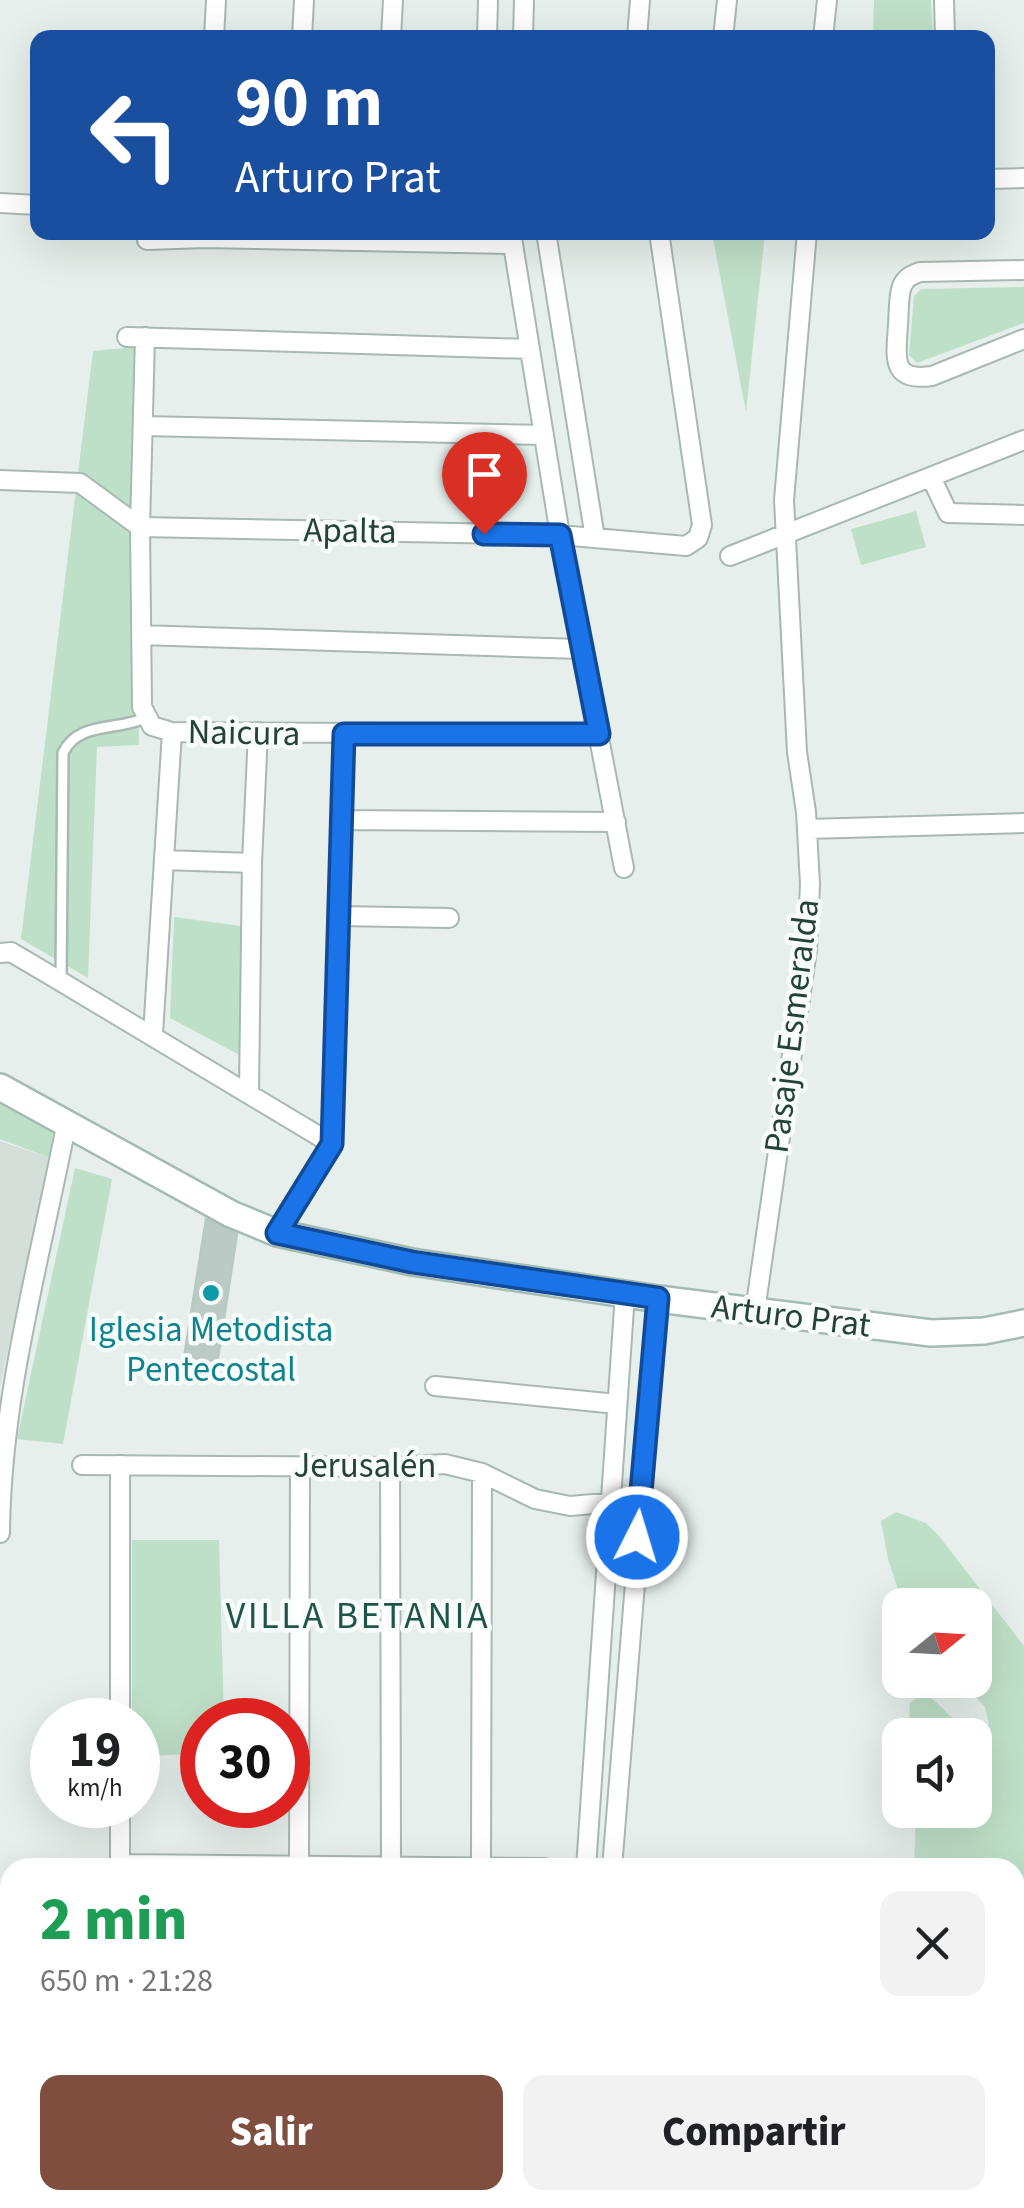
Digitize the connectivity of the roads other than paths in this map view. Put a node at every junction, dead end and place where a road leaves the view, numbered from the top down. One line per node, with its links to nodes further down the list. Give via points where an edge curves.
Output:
1 (216, 0): 10 (street)
2 (304, 0): 11 (street)
3 (393, 0): 12 (street)
4 (488, 0): 13 (street)
5 (524, 0): 14 (street)
6 (640, 0): 15 (street)
7 (727, 0): 16 (street)
8 (827, 0): 17 (street)
9 (944, 0): 18 (street)
10 (214, 30)
11 (302, 30)
12 (392, 30)
13 (487, 30)
14 (523, 30)
15 (638, 30)
16 (724, 30)
17 (825, 30)
18 (945, 30)
19 (1024, 178): 20 (street)
20 (995, 179)
21 (0, 203): 22 (street)
22 (30, 205)
23 (512, 240): 29 (street)
24 (547, 240): 39 (street)
25 (660, 240): 39 (street, Apalta, via 702,525 686,546)
26 (806, 240): 37 (street, Pasaje Esmeralda, via 784,500)
27 (1024, 270): 28 (street, via 909,276 896,356 899,368 917,378)
28 (1024, 339)
29 (530, 349): 30 (street, via 136,338); 31 (street)
30 (143, 426): 31 (street); 36 (street)
31 (544, 435): 38 (street)
32 (1024, 440): 33 (street)
33 (931, 477): 35 (street, via 948,513); 37 (street)
34 (0, 480): 36 (street, via 80,483)
35 (1024, 515)
36 (140, 527): 38 (street, Apalta); 41 (street)
37 (787, 534): 40 (street); 51 (street, Pasaje Esmeralda)
38 (560, 535): 39 (street, Apalta); 42 (street)
39 (596, 538)
40 (730, 556)
41 (141, 635): 42 (street); 43 (street)
42 (582, 649): 47 (street)
43 (144, 712): 44 (street, Naicura, via 152,726); 58 (lane, via 130,725 82,731 63,753)
44 (172, 732): 45 (street, Naicura); 52 (street)
45 (258, 732): 46 (street, Naicura); 53 (street)
46 (344, 734): 47 (street, Naicura); 48 (street)
47 (599, 734): 49 (street)
48 (342, 820): 49 (street); 55 (street)
49 (616, 822): 54 (street)
50 (1024, 823): 51 (street)
51 (807, 829): 67 (street, Pasaje Esmeralda, via 807,950)
52 (164, 860): 53 (street); 59 (street)
53 (252, 862): 61 (street)
54 (624, 868)
55 (339, 916): 56 (street); 63 (street)
56 (448, 918)
57 (0, 952): 58 (street)
58 (60, 981): 59 (street)
59 (152, 1034): 61 (street)
60 (0, 1087): 62 (main road, Arturo Prat)
61 (249, 1091): 63 (street)
62 (66, 1126): 64 (main road, Arturo Prat); 78 (street, via 0,1469)
63 (332, 1144): 64 (street)
64 (277, 1233): 65 (main road, Arturo Prat, via 412,1262)
65 (625, 1294): 66 (main road, Arturo Prat); 70 (street)
66 (658, 1298): 67 (main road, Arturo Prat); 76 (street)
67 (755, 1311): 68 (main road, Arturo Prat, via 931,1334)
68 (1024, 1323)
69 (435, 1386): 70 (street)
70 (617, 1404): 77 (street)
71 (82, 1465): 72 (street, Jerusalén)
72 (120, 1465): 73 (street, Jerusalén); 79 (street)
73 (300, 1466): 74 (street, Jerusalén); 82 (street)
74 (390, 1468): 75 (street, Jerusalén, via 445,1464); 83 (street)
75 (482, 1473): 77 (street, Jerusalén, via 536,1499); 84 (street)
76 (640, 1500): 77 (street, Jerusalén); 86 (street)
77 (610, 1505): 85 (street)
78 (0, 1533)
79 (120, 1698)
80 (120, 1828): 81 (street)
81 (120, 1858)
82 (299, 1858)
83 (391, 1858)
84 (481, 1858)
85 (587, 1858)
86 (613, 1858)

